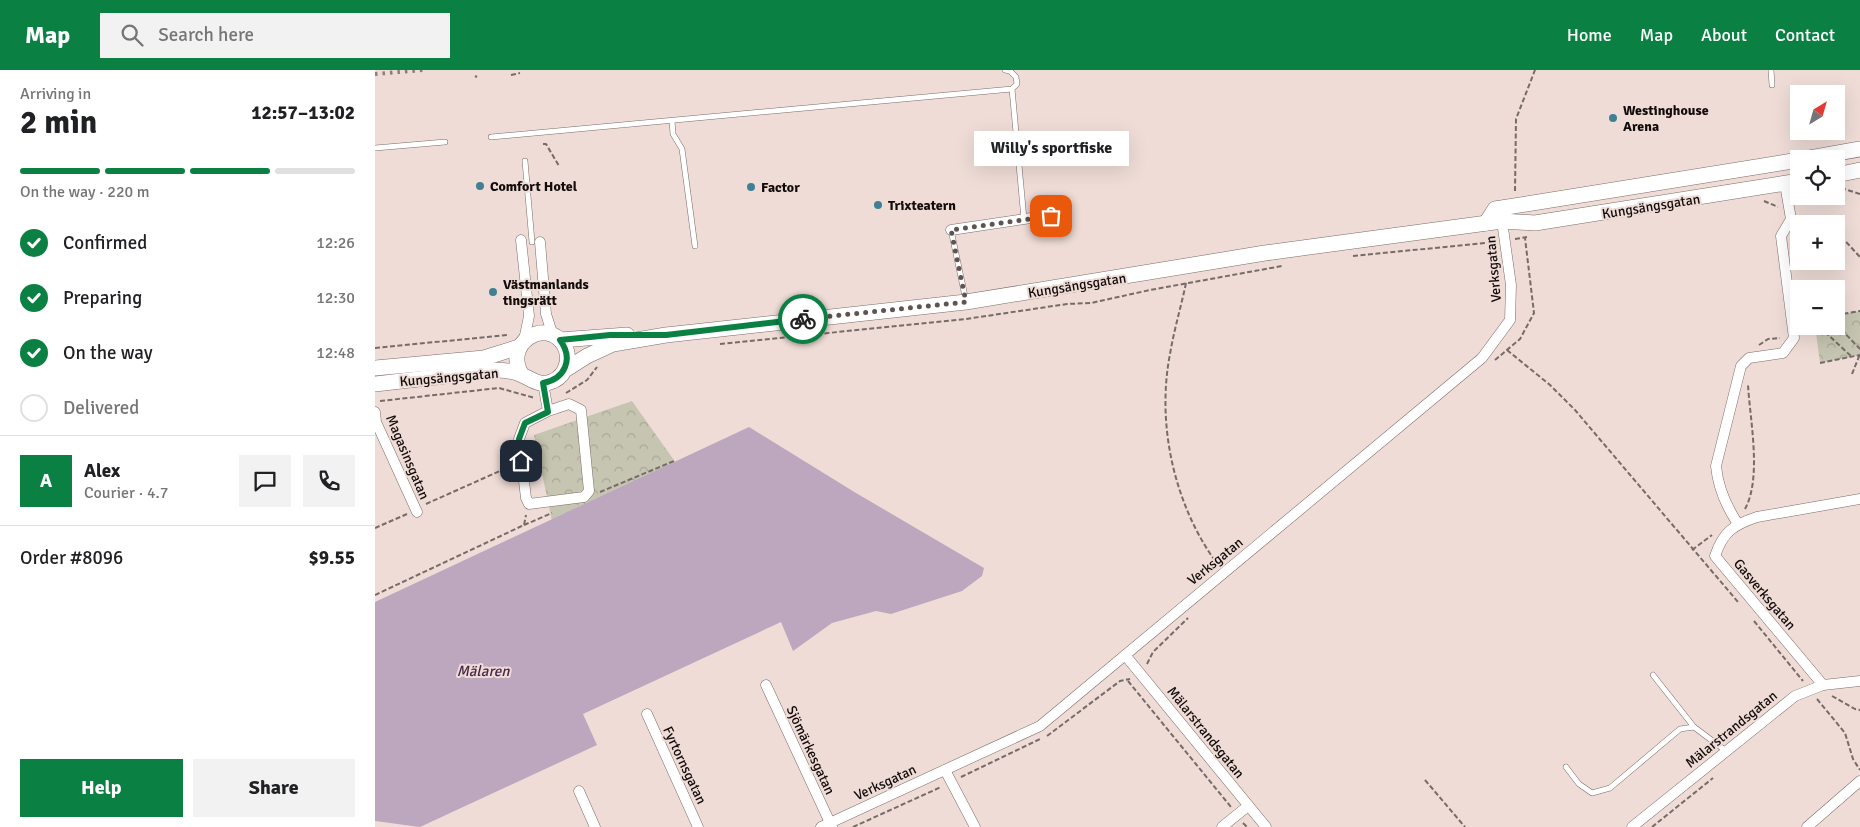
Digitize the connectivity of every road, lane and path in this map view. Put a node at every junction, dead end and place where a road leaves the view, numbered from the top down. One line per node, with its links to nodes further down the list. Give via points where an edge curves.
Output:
1 (1005, 70): 7 (lane, via 1016,77 1017,84)
2 (1535, 70): 25 (path, via 1517,120)
3 (1771, 70): 6 (lane)
4 (520, 73): 5 (path)
5 (511, 75)
6 (1772, 85)
7 (1011, 89): 8 (lane); 27 (lane)
8 (672, 121): 9 (lane); 35 (lane, via 673,134 682,149)
9 (491, 138)
10 (445, 142): 12 (lane)
11 (543, 144): 17 (path)
12 (375, 148)
13 (1860, 149): 14 (main road)
14 (1845, 152)
15 (525, 161): 34 (lane)
16 (1790, 161): 22 (main road, Kungsängsgatan)
17 (559, 166)
18 (1860, 170): 19 (main road)
19 (1845, 178)
20 (1790, 182): 28 (main road, Kungsängsgatan, via 1535,224)
21 (1845, 185): 23 (path)
22 (1625, 188): 25 (main road, Kungsängsgatan); 28 (main road, Kungsängsgatan, via 1599,199 1516,215)
23 (1860, 194)
24 (1791, 205): 44 (street, via 1791,219 1781,236)
25 (1515, 206): 29 (main road, Kungsängsgatan, via 1493,209)
26 (1051, 216): 27 (street)
27 (1024, 220): 30 (street)
28 (1502, 221): 29 (main road, Kungsängsgatan); 72 (street, Verksgatan, via 1511,285 1510,320 1492,346 1482,358)
29 (1486, 223): 38 (main road, Kungsängsgatan, via 1265,253)
30 (951, 230): 38 (lane)
31 (1525, 238): 71 (path, via 1534,313 1524,334 1507,350 1575,410)
32 (521, 240): 46 (street, via 529,316)
33 (1845, 241): 36 (path)
34 (536, 242): 45 (street, via 546,314)
35 (695, 246)
36 (1860, 257)
37 (1186, 283): 72 (path, via 1169,356 1167,422 1170,456 1178,487 1194,524)
38 (966, 302): 42 (main road, Kungsängsgatan)
39 (1860, 311): 40 (path)
40 (1845, 314)
41 (1845, 334): 48 (path)
42 (666, 335): 45 (main road, Kungsängsgatan); 55 (main road, Kungsängsgatan, via 613,344)
43 (1828, 335): 51 (path)
44 (1793, 337): 50 (path, via 1768,340 1753,349); 50 (street, via 1783,353)
45 (557, 338): 46 (main road, via 540,333); 55 (main road, via 567,352)
46 (519, 340): 47 (path, via 487,337); 54 (main road, Kungsängsgatan, via 484,358); 57 (main road, via 517,363)
47 (375, 348)
48 (1860, 349)
49 (1860, 355): 51 (path); 56 (path)
50 (1751, 357): 68 (street, via 1741,366 1716,466 1717,480)
51 (1852, 357): 52 (path)
52 (1820, 363)
53 (597, 367): 60 (path, via 576,388)
54 (375, 368)
55 (565, 370): 60 (main road)
56 (1852, 374)
57 (522, 375): 59 (main road, Kungsängsgatan, via 492,370); 60 (main road)
58 (1748, 380): 68 (path, via 1754,474 1751,498)
59 (375, 384)
60 (544, 391): 61 (path, via 537,398 499,388); 63 (street)
61 (375, 402)
62 (375, 412): 67 (street, Magasinsgatan, via 376,422)
63 (548, 412): 64 (street, via 525,423 519,439); 66 (street, via 569,404 581,410 589,491 584,497)
64 (521, 461): 66 (street); 67 (path, via 424,505)
65 (1860, 499): 68 (street, Gasverksgatan)
66 (529, 504): 73 (path, via 524,525)
67 (417, 512): 69 (path)
68 (1736, 521): 84 (street, Gasverksgatan, via 1721,540 1715,556)
69 (375, 528)
70 (1713, 534): 71 (path)
71 (1691, 550): 74 (path)
72 (1223, 572): 77 (street, Verksgatan)
73 (375, 595)
74 (1740, 604)
75 (1752, 620): 83 (path)
76 (1179, 629): 78 (path, via 1153,652 1149,663)
77 (1125, 655): 78 (street, Mälarstrandsgatan); 90 (street, Verksgatan, via 1039,726)
78 (1139, 672): 96 (street, Mälarstrandsgatan)
79 (1653, 675): 87 (lane)
80 (1128, 681): 97 (path)
81 (1860, 681): 84 (street, Mälarstrandsgatan)
82 (766, 685): 98 (street, Sjömärkesgatan)
83 (1809, 689): 84 (street, Mälarstrandsgatan); 88 (street, Mälarstrandsgatan, via 1785,703)
84 (1823, 691): 85 (path); 91 (path, via 1815,696 1845,733)
85 (1860, 710)
86 (647, 714): 100 (street, Fyrtornsgatan)
87 (1694, 727): 88 (lane); 89 (lane, via 1680,729 1610,788 1592,793 1579,784)
88 (1725, 751): 106 (street, Mälarstrandsgatan)
89 (1566, 767)
90 (945, 770): 98 (street, Verksgatan); 101 (street)
91 (1860, 770)
92 (1718, 773): 107 (path)
93 (1425, 780): 105 (path)
94 (1860, 782): 108 (street)
95 (579, 791): 99 (street)
96 (1248, 806): 97 (street); 104 (street, Mälarstrandsgatan)
97 (1237, 815): 102 (street); 103 (path)
98 (827, 826)
99 (595, 827)
100 (698, 827)
101 (975, 827)
102 (1223, 827)
103 (1247, 827)
104 (1266, 827)
105 (1465, 827)
106 (1632, 827)
107 (1652, 827)
108 (1807, 827)

